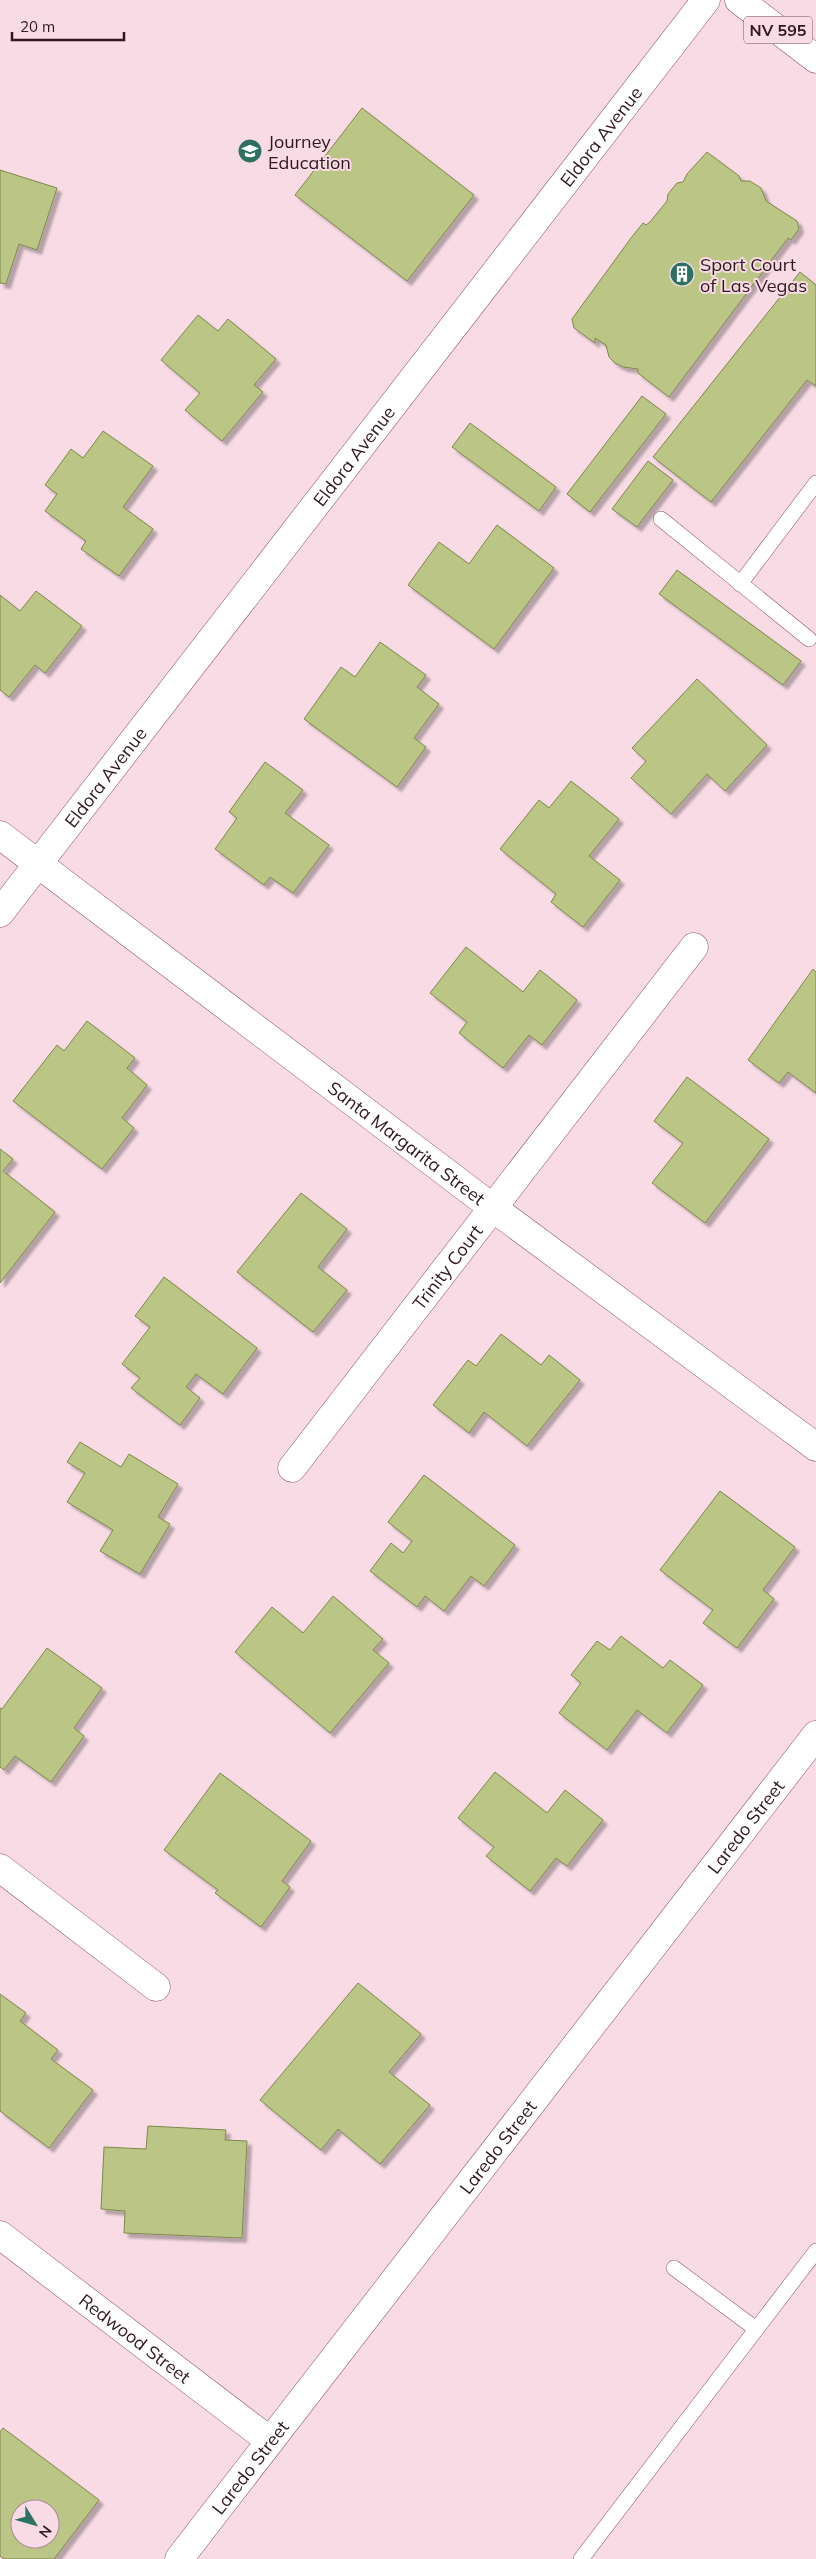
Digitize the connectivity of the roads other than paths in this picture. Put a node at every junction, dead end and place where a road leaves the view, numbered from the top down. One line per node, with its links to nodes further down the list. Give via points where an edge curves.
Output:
1 (706, 0): 9 (street, Eldora Avenue)
2 (739, 0): 3 (street, NV 595)
3 (816, 59)
4 (816, 483): 6 (lane)
5 (661, 519): 6 (lane)
6 (740, 584): 7 (lane)
7 (809, 639)
8 (0, 835): 9 (street, Santa Margarita Street)
9 (38, 863): 10 (street, Eldora Avenue); 12 (street, Santa Margarita Street)
10 (0, 913)
11 (694, 947): 12 (street, Trinity Court)
12 (493, 1208): 13 (street, Santa Margarita Street); 14 (street, Trinity Court)
13 (816, 1447)
14 (292, 1468)
15 (816, 1735): 22 (street, Laredo Street)
16 (0, 1868): 17 (street)
17 (156, 1987)
18 (0, 2235): 22 (street, Redwood Street)
19 (816, 2251): 21 (lane)
20 (674, 2268): 21 (lane)
21 (756, 2329): 24 (lane)
22 (270, 2441): 23 (street, Laredo Street)
23 (179, 2559)
24 (581, 2559)

